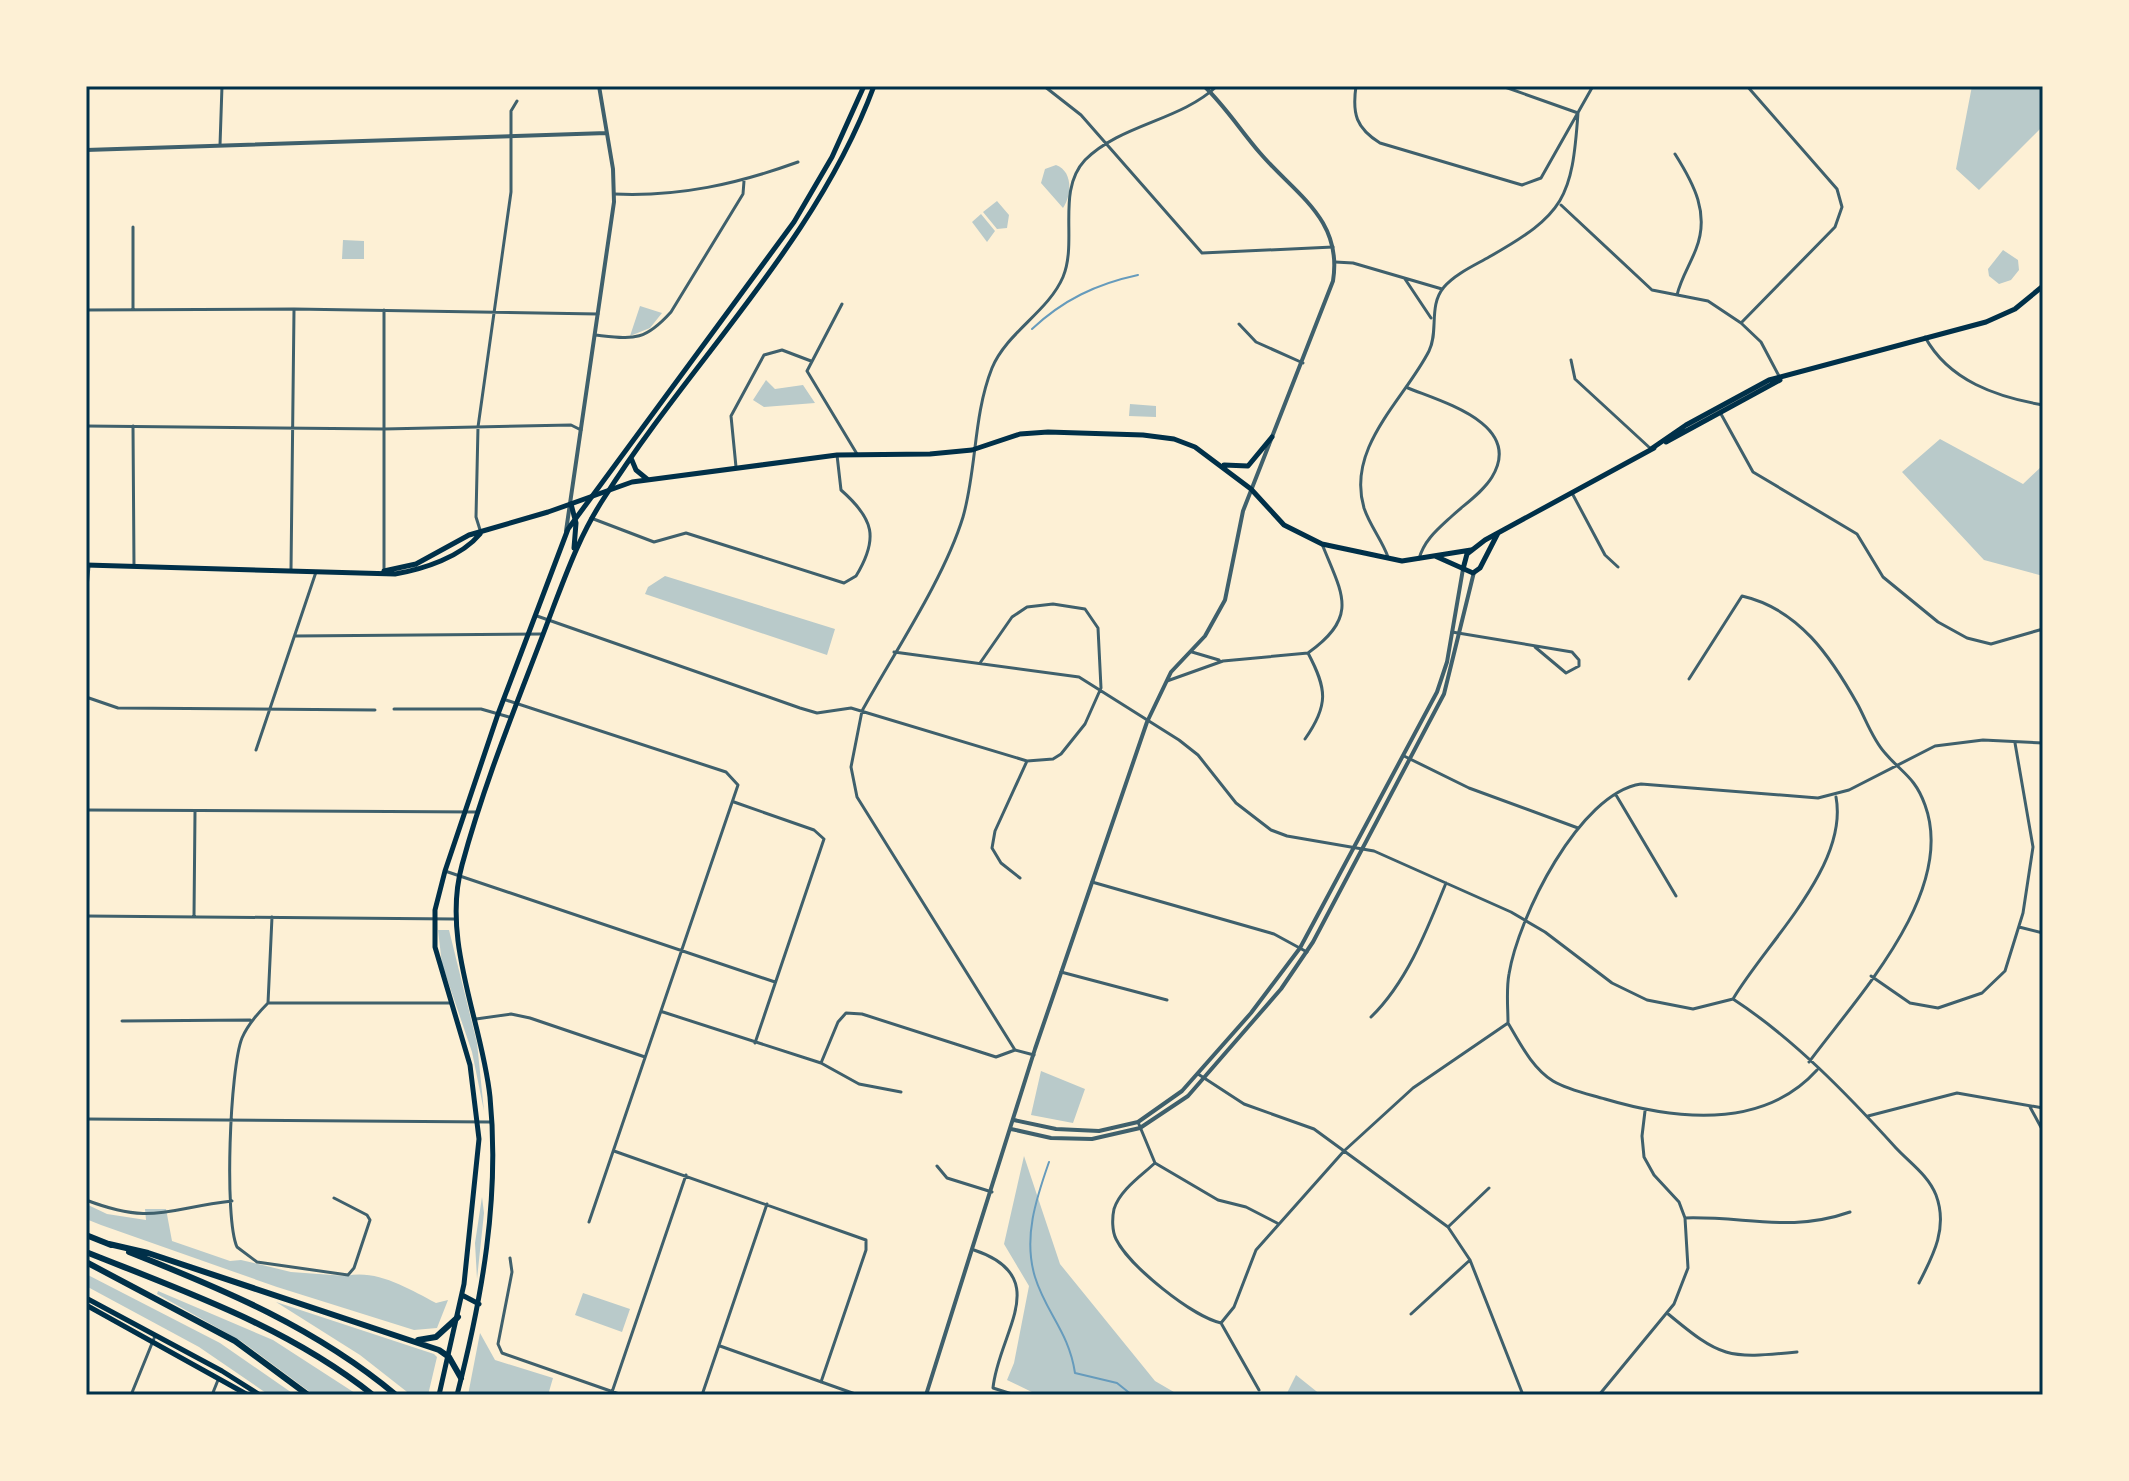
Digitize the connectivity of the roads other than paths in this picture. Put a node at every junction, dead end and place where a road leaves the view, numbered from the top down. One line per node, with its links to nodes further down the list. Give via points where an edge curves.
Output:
1 (222, 86): 17 (street)
2 (599, 86): 15 (street)
3 (864, 86): 70 (main road, via 794,222)
4 (874, 86): 63 (main road, via 810,216)
5 (1044, 86): 18 (street, via 1081,115)
6 (1204, 86): 12 (street)
7 (1217, 86): 12 (street)
8 (1356, 86): 14 (street, via 1354,116 1380,143 1522,185 1541,178)
9 (1502, 86): 14 (street)
10 (1593, 86): 14 (street)
11 (1747, 86): 40 (street, via 1837,189 1842,207 1835,227)
12 (1211, 92): 18 (street); 26 (street, via 1270,164 1311,202)
13 (517, 101): 16 (street, via 511,111)
14 (1578, 113): 24 (street, via 1574,169)
15 (607, 133): 16 (street); 23 (street)
16 (511, 137): 17 (street); 37 (street, via 511,192)
17 (220, 145): 19 (street)
18 (1107, 145): 26 (street, via 1202,253); 60 (street, via 1078,171 1068,212 1070,245 1064,274 997,358 978,412)
19 (86, 150)
20 (1675, 154): 31 (street, via 1702,215 1698,243)
21 (798, 162): 22 (street)
22 (744, 181): 23 (street, via 677,194); 42 (street, via 743,194 658,326 636,339)
23 (614, 194): 38 (street)
24 (1560, 204): 30 (street, via 1525,237); 31 (street, via 1645,284 1661,294)
25 (133, 227): 35 (street)
26 (1333, 247): 27 (street)
27 (1335, 262): 28 (street); 46 (street, via 1328,303)
28 (1405, 279): 30 (street); 39 (street)
29 (2043, 286): 43 (main road, via 2015,309 1986,322)
30 (1442, 289): 39 (street)
31 (1677, 295): 40 (street, via 1708,301)
32 (842, 304): 45 (street)
33 (294, 309): 35 (street); 36 (street); 55 (street)
34 (86, 310): 35 (street)
35 (133, 310)
36 (384, 310): 37 (street); 56 (street)
37 (495, 310): 38 (street); 54 (street)
38 (598, 314): 42 (street)
39 (1432, 321): 48 (street, via 1431,347)
40 (1741, 323): 47 (street, via 1761,342)
41 (1239, 324): 46 (street, via 1256,342)
42 (595, 335): 57 (street)
43 (1925, 337): 47 (main road); 49 (street, via 1933,352 1967,380 2008,399)
44 (1571, 360): 59 (street, via 1575,379)
45 (812, 361): 61 (street, via 810,381); 65 (street, via 782,350 764,355 731,416)
46 (1303, 363): 58 (street)
47 (1781, 379): 50 (main road); 51 (main road)
48 (1408, 388): 81 (street, via 1480,419 1498,451 1489,480 1431,535); 82 (street, via 1373,438 1362,467 1365,509)
49 (2043, 405)
50 (1717, 407): 51 (street); 59 (main road)
51 (1721, 414): 59 (main road); 95 (street, via 1753,472 1857,534 1883,577 1938,622 1991,644)
52 (86, 426): 53 (street)
53 (133, 426): 55 (street); 85 (street)
54 (478, 427): 56 (street); 57 (street, via 571,425); 75 (street, via 476,517)
55 (292, 428): 56 (street); 88 (street)
56 (384, 429): 90 (street)
57 (582, 430): 71 (street)
58 (1272, 437): 64 (main road, via 1248,466 1230,468); 67 (street)
59 (1651, 449): 69 (main road)
60 (972, 450): 61 (main road); 64 (main road, via 1020,434 1125,435 1174,439); 102 (street, via 963,516)
61 (857, 454): 62 (main road)
62 (837, 455): 65 (main road); 73 (street, via 841,490 860,506 871,539 856,576 844,583 686,533 654,542)
63 (631, 457): 66 (main road); 68 (main road)
64 (1213, 459): 67 (main road)
65 (736, 467): 66 (main road)
66 (647, 479): 68 (main road)
67 (1251, 489): 77 (main road, via 1284,525); 103 (street, via 1225,600)
68 (609, 490): 70 (main road); 73 (main road)
69 (1570, 491): 74 (main road); 86 (street, via 1605,555)
70 (589, 497): 71 (main road); 72 (main road)
71 (571, 504): 72 (main road); 75 (main road); 76 (street)
72 (575, 518): 76 (main road); 79 (main road)
73 (591, 518): 79 (main road)
74 (1498, 532): 78 (main road); 83 (main road)
75 (481, 533): 90 (main road, via 418,570)
76 (566, 535): 93 (main road)
77 (1322, 544): 82 (main road); 104 (street, via 1340,583 1342,616 1333,633)
78 (1472, 550): 80 (main road); 83 (main road); 87 (main road)
79 (573, 553): 94 (main road)
80 (1434, 556): 81 (main road); 87 (main road)
81 (1419, 559): 82 (main road)
82 (1389, 560)
83 (1483, 560): 91 (main road)
84 (88, 565): 85 (main road); 92 (street)
85 (134, 566): 88 (main road)
86 (1618, 567)
87 (1463, 569): 91 (main road); 96 (street)
88 (291, 570): 89 (main road)
89 (317, 570): 90 (main road); 100 (street)
90 (384, 571)
91 (1474, 572): 99 (street)
92 (86, 598)
93 (537, 616): 94 (street); 97 (main road)
94 (549, 619): 98 (main road); 118 (street, via 817,713)
95 (2043, 629)
96 (1452, 632): 99 (street); 110 (street)
97 (530, 634): 98 (street); 100 (street); 113 (main road)
98 (542, 634): 114 (main road)
99 (1459, 634): 101 (street); 111 (street)
100 (295, 636): 115 (street)
101 (1535, 647): 101 (street, via 1566,673 1579,666 1575,653)
102 (894, 652): 106 (street); 118 (street)
103 (1191, 652): 105 (street); 108 (street)
104 (1308, 653): 105 (street); 122 (street, via 1321,677 1324,700)
105 (1223, 661): 108 (street)
106 (980, 663): 109 (street, via 1079,677); 109 (street, via 1012,617 1027,607 1085,609 1098,628)
107 (1689, 679): 129 (street, via 1742,596 1761,600 1818,642 1884,753)
108 (1166, 682): 121 (street)
109 (1101, 688): 121 (street); 128 (street, via 1069,747 1053,759)
110 (1437, 692): 111 (street); 126 (street)
111 (1444, 694): 127 (street)
112 (86, 697): 115 (street, via 118,708)
113 (504, 699): 114 (street); 119 (main road)
114 (514, 702): 120 (main road); 132 (street, via 726,772 736,780)
115 (270, 708): 117 (street); 125 (street)
116 (394, 709): 119 (street)
117 (375, 710)
118 (862, 711): 128 (street); 171 (street, via 851,767 857,797)
119 (498, 714): 120 (street); 135 (main road)
120 (509, 717): 136 (main road)
121 (1147, 722): 138 (street, via 1198,755 1236,803 1271,830); 143 (street)
122 (1305, 739)
123 (2014, 741): 124 (street); 129 (street, via 1947,744); 152 (street, via 2033,847)
124 (2043, 743)
125 (256, 750)
126 (1404, 756): 127 (street); 138 (street)
127 (1411, 760): 137 (street, via 1469,788); 139 (street)
128 (1027, 761): 142 (street, via 992,848)
129 (1900, 765): 131 (street); 158 (street, via 1925,805 1931,832 1929,864 1908,923)
130 (1616, 795): 131 (street, via 1641,784 1799,799); 137 (street); 145 (street)
131 (1835, 795): 160 (street, via 1835,828 1808,894)
132 (734, 802): 155 (street); 159 (street, via 822,834)
133 (86, 810): 134 (street)
134 (195, 810): 135 (street); 147 (street)
135 (466, 811): 136 (street); 140 (main road)
136 (478, 812): 141 (main road)
137 (1578, 828): 151 (street)
138 (1356, 846): 139 (street); 154 (street)
139 (1364, 848): 144 (street); 156 (street)
140 (445, 871): 141 (street); 149 (main road)
141 (459, 876): 150 (main road); 155 (street)
142 (1020, 878)
143 (1092, 882): 154 (street, via 1274,934); 157 (street)
144 (1446, 883): 151 (street); 165 (street, via 1389,999)
145 (1676, 896)
146 (86, 916): 147 (street)
147 (194, 916): 148 (street)
148 (272, 917): 149 (street); 162 (street)
149 (434, 918): 150 (street); 163 (main road, via 436,956)
150 (456, 919): 166 (main road)
151 (1527, 920): 160 (street, via 1612,983 1647,1000 1693,1009); 169 (street, via 1509,971)
152 (2019, 927): 153 (street); 158 (street, via 1999,980 1963,1001 1938,1008 1917,1005)
153 (2043, 933)
154 (1300, 948): 156 (street); 177 (street)
155 (682, 952): 159 (street); 164 (street)
156 (1307, 952): 178 (street)
157 (1061, 972): 161 (street); 172 (street)
158 (1871, 976): 174 (street)
159 (775, 982): 170 (street)
160 (1733, 999): 174 (street, via 1765,1019)
161 (1167, 1000)
162 (268, 1003): 163 (street); 167 (street)
163 (451, 1003): 187 (main road, via 467,1054)
164 (662, 1012): 170 (street); 173 (street)
165 (1371, 1017)
166 (476, 1019): 173 (street, via 511,1014 530,1018); 188 (main road)
167 (252, 1020): 168 (street); 186 (street, via 235,1063)
168 (122, 1021)
169 (1508, 1023): 182 (street, via 1528,1056 1552,1080); 194 (street, via 1413,1088)
170 (755, 1043): 175 (street)
171 (1015, 1050): 172 (street); 175 (street, via 996,1057 846,1013)
172 (1034, 1055): 185 (street)
173 (646, 1057): 193 (street)
174 (1809, 1062): 176 (street)
175 (821, 1063): 179 (street, via 859,1084)
176 (1817, 1070): 182 (street, via 1790,1095 1747,1112); 183 (street)
177 (1198, 1074): 178 (street); 189 (street)
178 (1203, 1079): 190 (street, via 1173,1108); 194 (street, via 1244,1104 1314,1129)
179 (901, 1092)
180 (2030, 1107): 181 (street); 183 (street, via 1957,1093); 192 (street)
181 (2043, 1108)
182 (1646, 1110): 205 (street, via 1644,1157)
183 (1868, 1116): 216 (street, via 1926,1177 1936,1196 1939,1240)
184 (86, 1119): 186 (street)
185 (1014, 1120): 189 (street, via 1081,1131); 191 (street)
186 (232, 1121): 187 (street); 202 (street)
187 (478, 1122): 188 (street); 217 (main road)
188 (491, 1122): 219 (main road, via 490,1215)
189 (1138, 1122): 190 (street)
190 (1140, 1128): 191 (street, via 1123,1135 1076,1139); 195 (street)
191 (1011, 1129): 199 (street)
192 (2043, 1131)
193 (614, 1151): 197 (street); 206 (street)
194 (1344, 1151): 207 (street); 208 (street)
195 (1155, 1163): 207 (street, via 1218,1200); 224 (street, via 1116,1204 1112,1220 1117,1241 1167,1290 1205,1319)
196 (937, 1166): 199 (street, via 947,1178)
197 (686, 1175): 203 (street); 234 (street)
198 (1489, 1188): 208 (street)
199 (992, 1192): 211 (street)
200 (334, 1198): 202 (street, via 370,1220 348,1275 257,1262 243,1254 233,1239)
201 (86, 1200): 202 (street, via 112,1210 157,1216)
202 (232, 1201)
203 (767, 1204): 227 (street); 232 (street, via 866,1240)
204 (1850, 1212): 205 (street, via 1779,1225)
205 (1685, 1218): 221 (street, via 1688,1268)
206 (589, 1222)
207 (1277, 1223): 224 (street, via 1249,1262 1234,1307)
208 (1448, 1227): 214 (street)
209 (86, 1235): 210 (highway)
210 (109, 1244): 226 (highway); 241 (highway, via 284,1318)
211 (974, 1250): 247 (street); 248 (street, via 998,1258 1011,1270 1018,1291 993,1388)
212 (86, 1252): 240 (highway, via 262,1324)
213 (510, 1258): 234 (street, via 499,1349 505,1356)
214 (1470, 1260): 222 (street); 249 (street)
215 (86, 1262): 239 (highway, via 235,1341)
216 (1919, 1283)
217 (462, 1295): 219 (main road); 223 (main road)
218 (86, 1298): 225 (main road)
219 (479, 1304): 231 (main road)
220 (86, 1305): 225 (main road)
221 (1667, 1313): 228 (street, via 1724,1354); 250 (street)
222 (1411, 1314)
223 (458, 1317): 226 (highway, via 433,1339); 229 (main road)
224 (1221, 1323): 233 (street)
225 (155, 1337): 230 (main road); 235 (street)
226 (407, 1339): 229 (highway)
227 (720, 1346): 232 (street); 245 (street)
228 (1797, 1352)
229 (449, 1357): 231 (highway); 242 (main road)
230 (221, 1374): 236 (street); 237 (main road); 238 (main road)
231 (461, 1378): 243 (main road)
232 (821, 1382): 246 (street)
233 (1259, 1390)
234 (612, 1393): 244 (street)
235 (131, 1395)
236 (212, 1395)
237 (248, 1395)
238 (260, 1395)
239 (308, 1395)
240 (373, 1395)
241 (396, 1395)
242 (439, 1395)
243 (457, 1395)
244 (622, 1395)
245 (702, 1395)
246 (858, 1395)
247 (926, 1395)
248 (1015, 1395)
249 (1523, 1395)
250 (1599, 1395)

